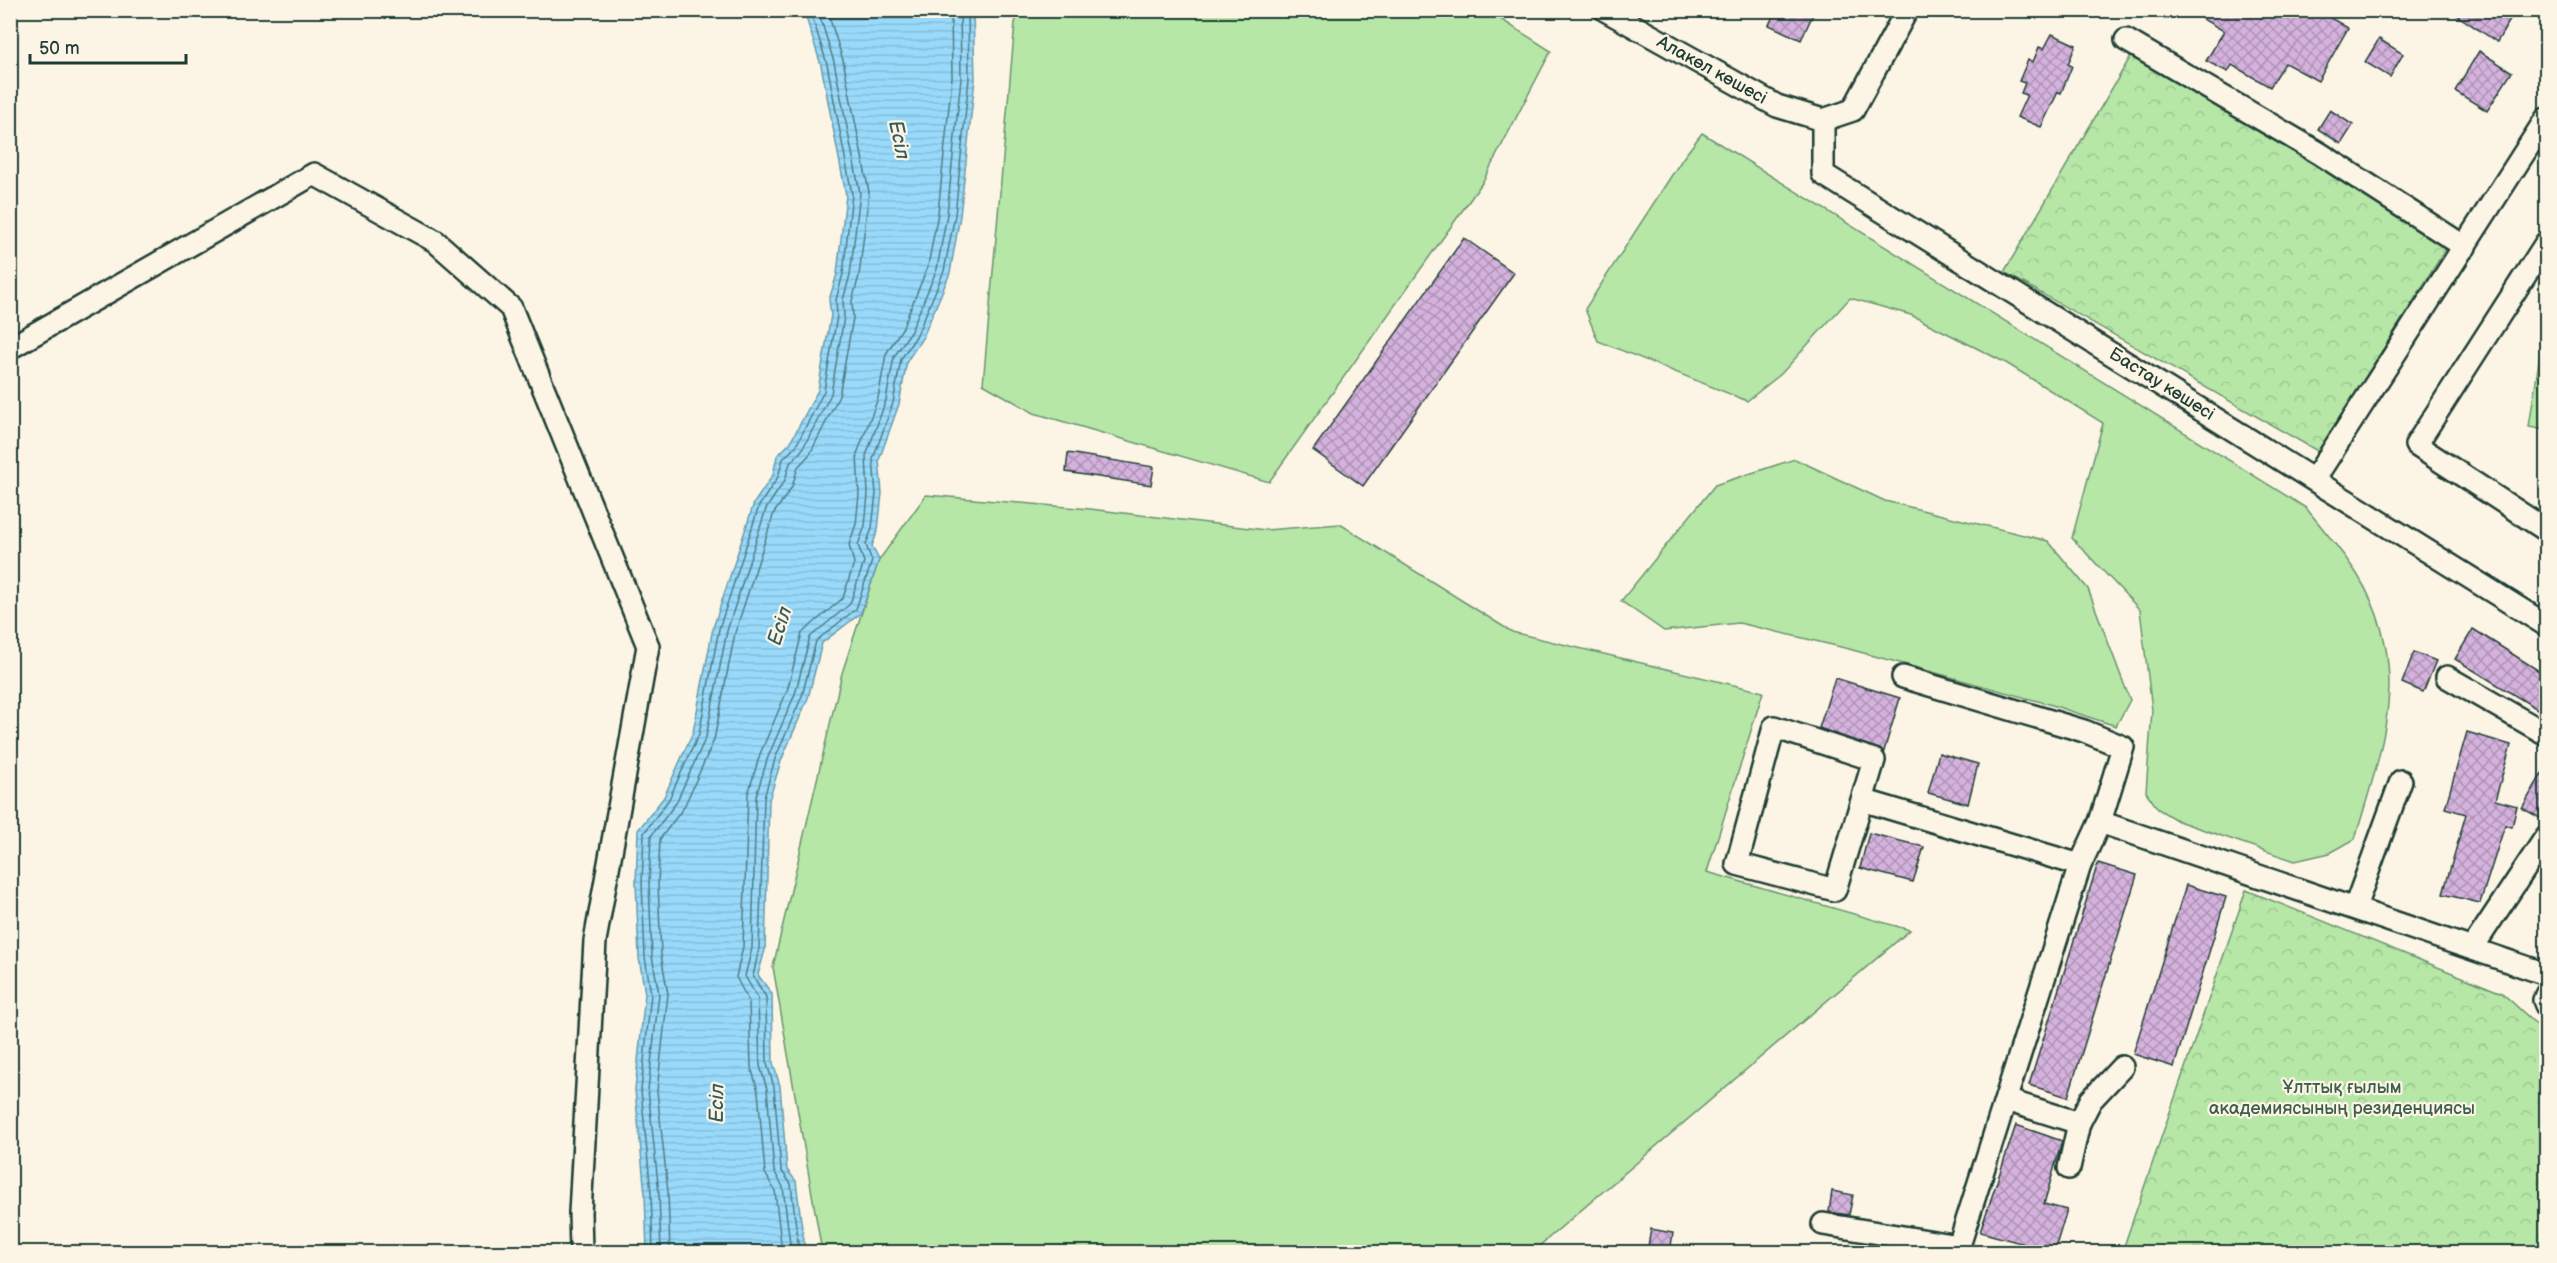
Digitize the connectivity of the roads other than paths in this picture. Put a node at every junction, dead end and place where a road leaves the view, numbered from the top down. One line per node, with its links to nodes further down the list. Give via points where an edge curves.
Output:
1 (1605, 10): 5 (street, Алакөл көшесі, via 1777,106)
2 (1907, 10): 5 (street, via 1853,110)
3 (2126, 40): 7 (street, via 2319,153)
4 (2547, 119): 7 (street)
5 (1823, 120): 9 (street, Бастау көшесі, via 1823,174)
6 (2547, 243): 10 (street, via 2416,445)
7 (2465, 247): 9 (street)
8 (10, 348): 31 (street, via 314,174 435,241 511,308 648,646 596,941)
9 (2315, 478): 11 (street, Бастау көшесі)
10 (2547, 530)
11 (2547, 625)
12 (1903, 677): 17 (street, via 2084,731 2123,747)
13 (2447, 677): 14 (street)
14 (2547, 734)
15 (2401, 781): 20 (street)
16 (1862, 800): 16 (street, via 1874,760 1774,727 1737,864 1835,890); 19 (street)
17 (2100, 822): 19 (street); 20 (street)
18 (2547, 837): 21 (street)
19 (2080, 865): 26 (street)
20 (2355, 907): 21 (street)
21 (2473, 947): 22 (street)
22 (2547, 974)
23 (2547, 995): 24 (street)
24 (2547, 1005)
25 (2122, 1067): 27 (street, via 2091,1100)
26 (2006, 1100): 27 (street); 30 (street)
27 (2079, 1124): 28 (street)
28 (2069, 1168)
29 (1822, 1224): 30 (street)
30 (1958, 1249)
31 (581, 1252)

